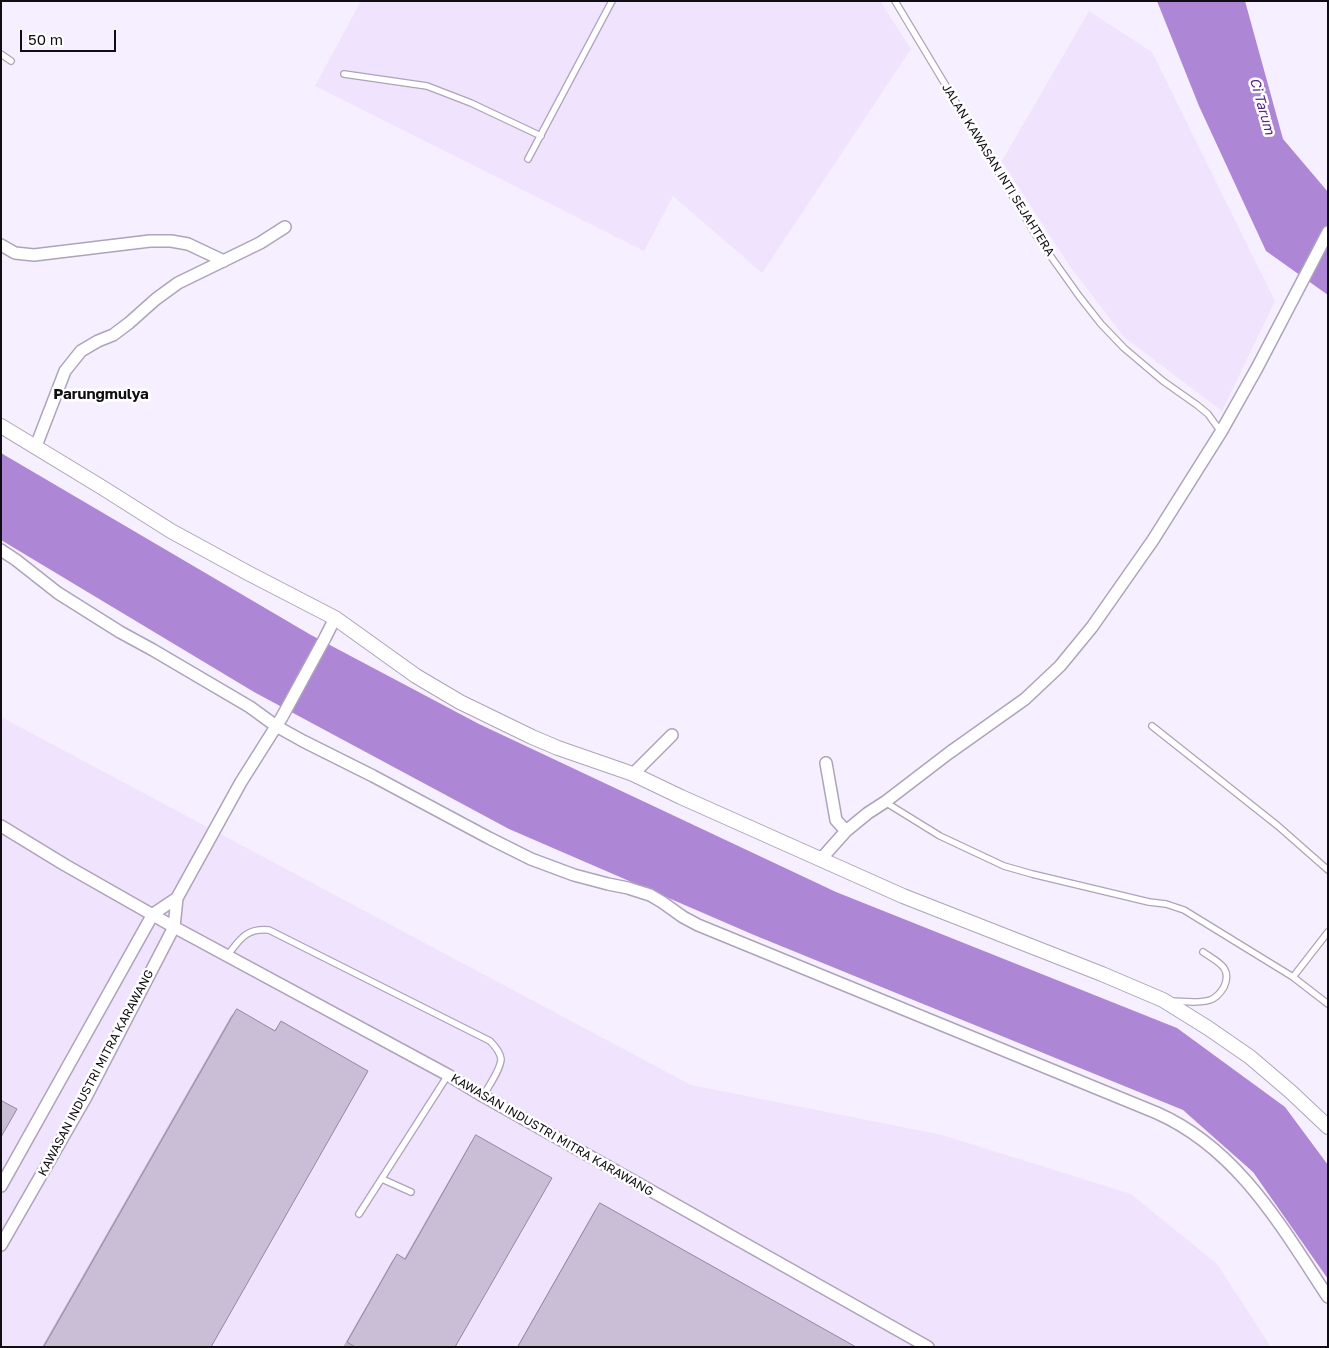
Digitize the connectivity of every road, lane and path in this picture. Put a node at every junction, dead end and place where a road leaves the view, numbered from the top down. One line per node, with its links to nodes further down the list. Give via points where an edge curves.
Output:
1 (612, 1): 6 (lane)
2 (895, 1): 13 (lane, JALAN KAWASAN INTI SEJAHTERA, via 1037,237 1079,296 1124,348 1208,414)
3 (1, 54): 4 (lane)
4 (11, 61)
5 (344, 74): 6 (lane, via 427,86 472,103)
6 (540, 136): 7 (lane)
7 (528, 159)
8 (285, 227): 11 (street)
9 (1328, 232): 13 (street)
10 (1, 246): 11 (street, via 15,253 34,255 171,241 188,244)
11 (224, 261): 14 (street, via 178,283 113,335 81,351 65,371)
12 (1, 426): 14 (street)
13 (1221, 432): 22 (street, via 1153,540 1092,627 1060,666 1025,698)
14 (36, 446): 16 (street, via 171,531)
15 (1, 550): 17 (street, via 120,632)
16 (335, 618): 17 (street, KAWASAN INDUSTRI MITRA KARAWANG); 21 (street, via 395,662 460,702 558,748)
17 (279, 722): 27 (street, KAWASAN INDUSTRI MITRA KARAWANG); 44 (street, via 372,776 531,859 574,875 650,895 707,929 1176,1122 1215,1150 1245,1179 1272,1212)
18 (1152, 726): 26 (lane)
19 (672, 735): 21 (street)
20 (826, 763): 24 (street, via 836,820)
21 (633, 774): 25 (street)
22 (885, 802): 24 (street); 33 (lane, via 940,836 1004,866 1184,910)
23 (1, 826): 28 (street, KAWASAN INDUSTRI MITRA KARAWANG)
24 (846, 832): 25 (street)
25 (820, 859): 34 (street, via 903,896)
26 (1328, 870)
27 (176, 898): 28 (street, KAWASAN INDUSTRI MITRA KARAWANG); 29 (street, KAWASAN INDUSTRI MITRA KARAWANG)
28 (153, 914): 29 (street, KAWASAN INDUSTRI MITRA KARAWANG); 40 (street, KAWASAN INDUSTRI MITRA KARAWANG)
29 (174, 927): 32 (street, KAWASAN INDUSTRI MITRA KARAWANG); 43 (street, KAWASAN INDUSTRI MITRA KARAWANG, via 86,1097)
30 (1328, 932): 33 (lane)
31 (1203, 952): 34 (lane, via 1227,972 1221,992 1211,1000 1198,1002)
32 (228, 956): 36 (street, KAWASAN INDUSTRI MITRA KARAWANG); 37 (lane, via 243,935 260,929 269,930 490,1042 498,1049 500,1066)
33 (1293, 977): 35 (lane)
34 (1164, 1000): 38 (street, via 1250,1057)
35 (1328, 1004)
36 (448, 1075): 37 (street, KAWASAN INDUSTRI MITRA KARAWANG); 39 (lane)
37 (482, 1096): 45 (street, KAWASAN INDUSTRI MITRA KARAWANG)
38 (1328, 1128)
39 (382, 1179): 41 (lane); 42 (lane)
40 (1, 1186)
41 (411, 1192)
42 (359, 1214)
43 (1, 1245)
44 (1328, 1297)
45 (928, 1347)

